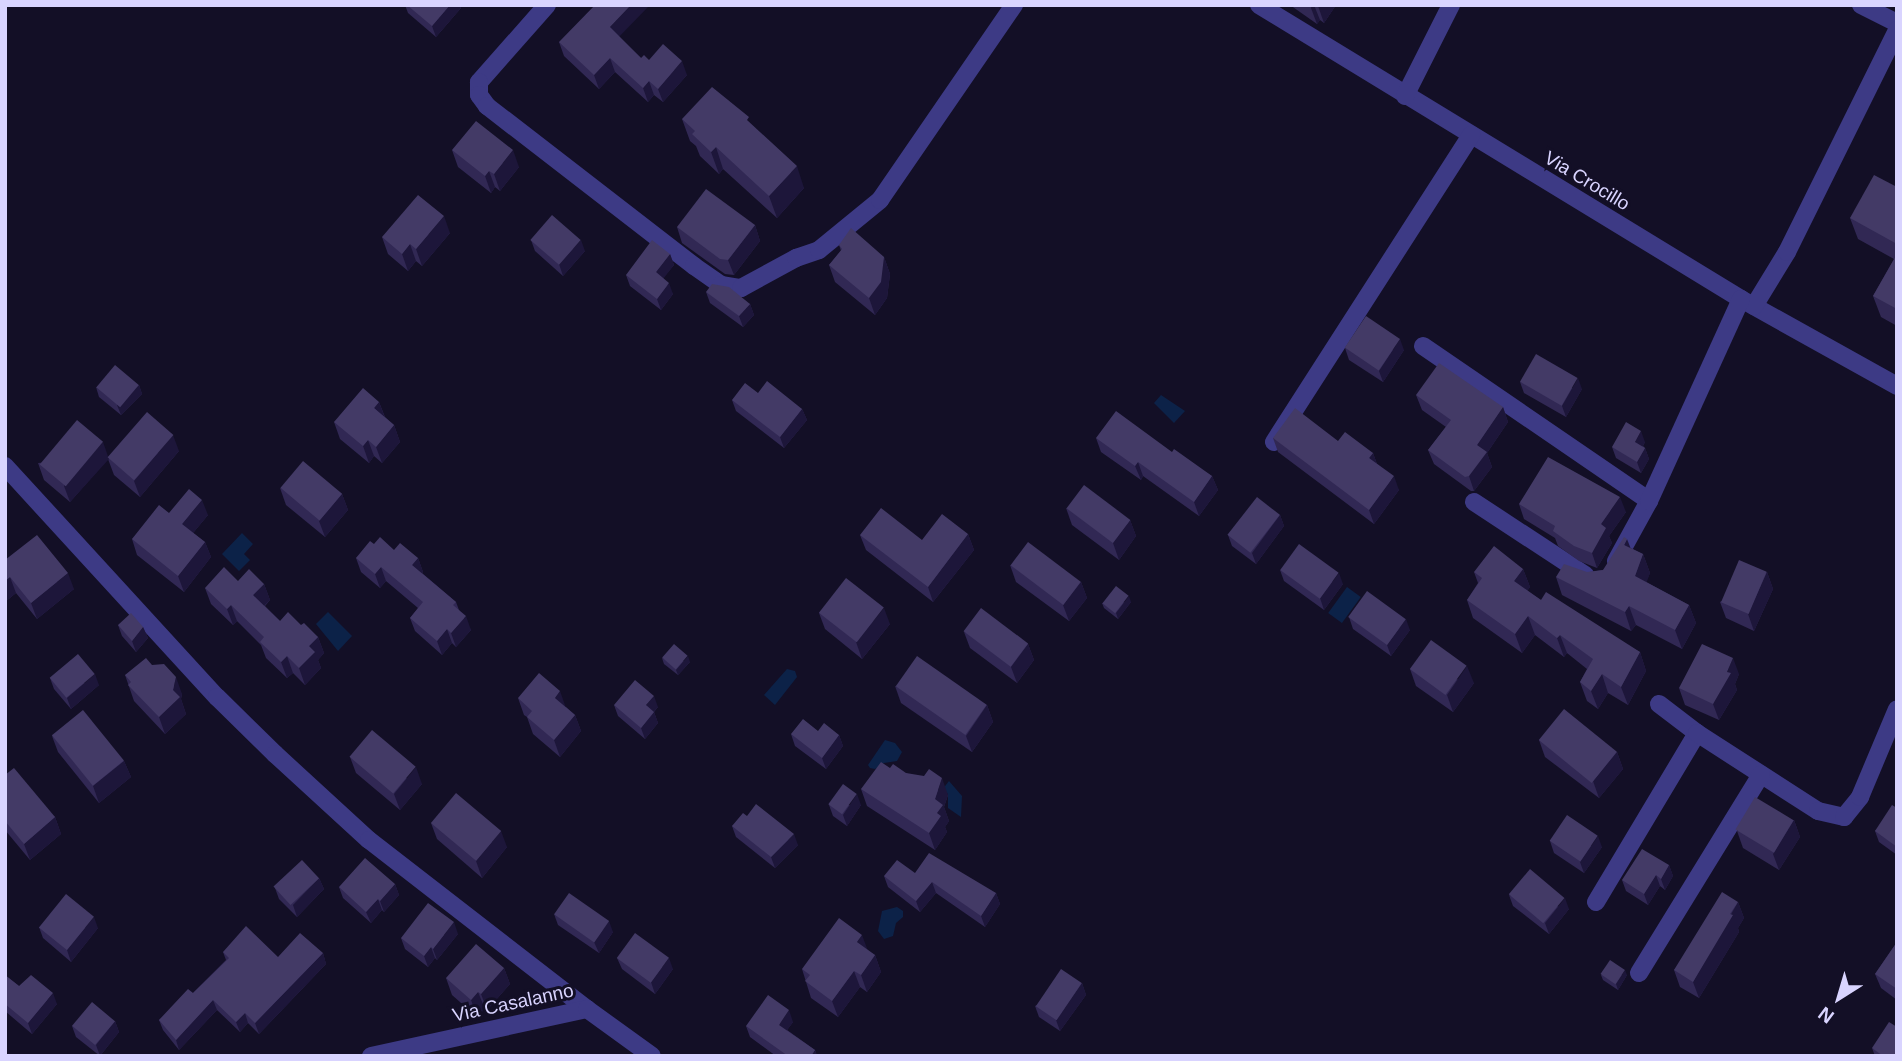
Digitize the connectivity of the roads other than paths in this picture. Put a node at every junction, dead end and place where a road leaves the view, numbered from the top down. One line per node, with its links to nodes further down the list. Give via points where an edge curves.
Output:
1 (547, 5): 2 (street, via 478,82 479,95 487,106 694,266 721,285 741,288 818,250 880,200)
2 (1014, 5)
3 (1259, 5): 8 (street, Via Crocillo)
4 (1451, 5): 8 (street)
5 (1861, 5): 6 (street)
6 (1897, 23)
7 (1897, 30): 10 (street, via 1787,252)
8 (1405, 96): 9 (street, Via Crocillo)
9 (1471, 135): 10 (street, Via Crocillo); 13 (street)
10 (1747, 302): 12 (street, Via Crocillo); 15 (street)
11 (1423, 346): 15 (street)
12 (1897, 386)
13 (1274, 442)
14 (5, 466): 23 (street, via 275,754 369,840)
15 (1649, 501): 16 (street, via 1610,572 1597,580 1574,571)
16 (1474, 502)
17 (1659, 704): 19 (street)
18 (1897, 709): 20 (street, via 1860,797 1844,817 1818,811)
19 (1697, 733): 20 (street); 21 (street)
20 (1761, 775): 22 (street)
21 (1596, 902)
22 (1639, 973)
23 (587, 1009): 24 (street, Via Casalanno); 25 (street, Via Casalanno)
24 (370, 1056)
25 (652, 1056)

